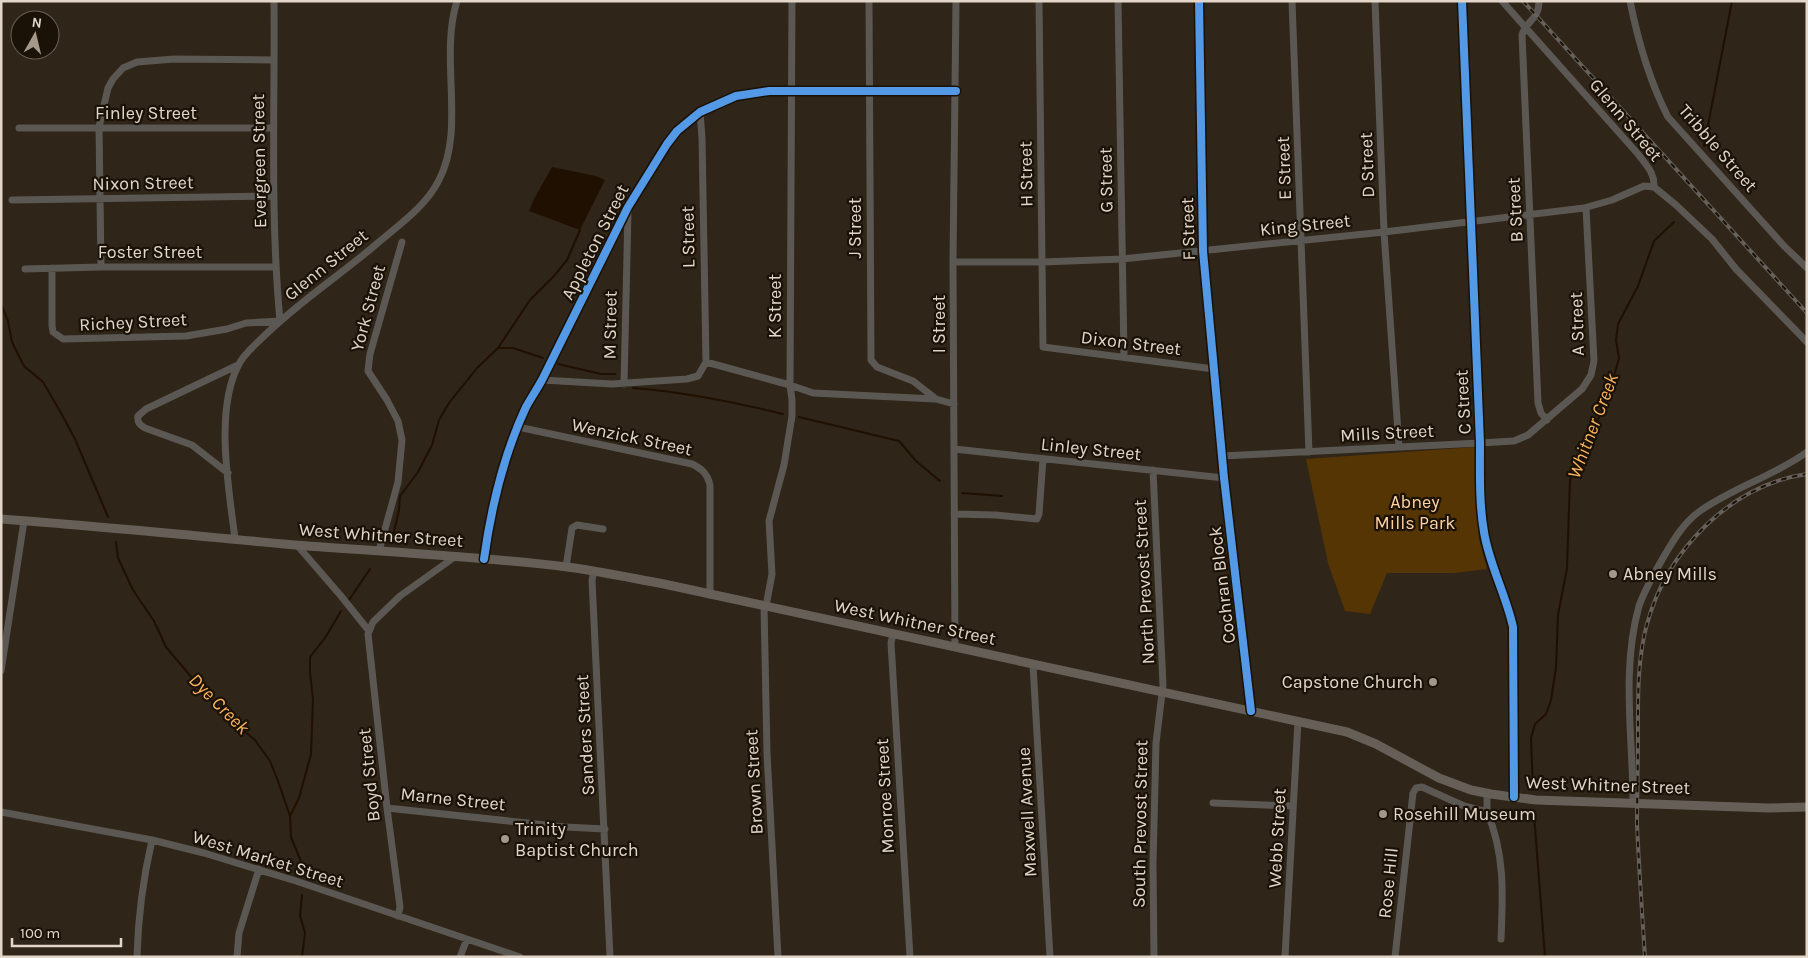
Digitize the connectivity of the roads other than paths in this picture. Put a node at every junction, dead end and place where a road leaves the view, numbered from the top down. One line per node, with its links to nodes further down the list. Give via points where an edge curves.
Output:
1 (274, 1): 18 (street, Evergreen Street)
2 (452, 1): 16 (street, Glenn Street)
3 (457, 1): 16 (street, Glenn Street)
4 (792, 1): 20 (street, K Street)
5 (869, 1): 21 (street, J Street)
6 (956, 1): 19 (street, I Street)
7 (1039, 1): 40 (street, H Street)
8 (1118, 1): 38 (street, G Street)
9 (1199, 1): 37 (street, F Street)
10 (1292, 1): 35 (street, E Street)
11 (1375, 1): 34 (street, D Street)
12 (1462, 1): 33 (street, C Street)
13 (1502, 1): 17 (street, Glenn Street)
14 (1539, 1): 17 (street, B Street, via 1539,10)
15 (1630, 1): 44 (street, Tribble Street, via 1648,72 1668,117)
16 (453, 16): 46 (street, Glenn Street, via 450,37 451,132 448,159 439,182 420,207 403,222)
17 (1525, 27): 26 (street, Glenn Street, via 1651,170); 32 (street, B Street, via 1522,35)
18 (274, 60): 24 (street, via 137,62 123,68 108,88); 25 (street, Evergreen Street)
19 (956, 90): 21 (street, Appleton Street); 39 (street, I Street)
20 (791, 92): 21 (street, Appleton Street); 22 (street, Appleton Street, via 746,93); 55 (street, K Street)
21 (870, 92): 56 (street, J Street, via 871,360 878,367 913,381)
22 (700, 112): 30 (street, Appleton Street, via 667,144); 50 (street, L Street)
23 (19, 128): 24 (street, Finley Street)
24 (99, 128): 25 (street, Finley Street); 28 (street)
25 (273, 128): 27 (street, Evergreen Street)
26 (1654, 187): 31 (street, King Street, via 1644,186); 47 (street, Glenn Street, via 1712,240)
27 (274, 196): 28 (street, Nixon Street); 42 (street, Evergreen Street)
28 (100, 198): 29 (street, Nixon Street); 41 (street)
29 (12, 200)
30 (628, 207): 53 (street, Appleton Street); 54 (street, M Street)
31 (1586, 208): 32 (street, King Street); 58 (street, A Street, via 1593,367 1582,390)
32 (1530, 215): 33 (street, King Street); 58 (street, B Street, via 1538,403)
33 (1470, 222): 34 (street, King Street); 60 (street, C Street)
34 (1384, 232): 35 (street, King Street); 61 (street, D Street)
35 (1302, 240): 37 (street, King Street); 63 (street, E Street)
36 (402, 242): 76 (street, York Street, via 368,370 398,421 402,440 398,482)
37 (1203, 251): 38 (street, King Street); 52 (street, F Street)
38 (1122, 259): 40 (street, King Street); 49 (street, G Street)
39 (953, 262): 40 (street, King Street); 57 (street, I Street)
40 (1043, 262): 48 (street, H Street)
41 (101, 267): 42 (street, Foster Street); 43 (street, Foster Street)
42 (276, 267): 46 (street, Evergreen Street)
43 (52, 268): 45 (street, Foster Street); 46 (street, Richey Street, via 53,332 63,340 186,336 246,323)
44 (1807, 268)
45 (25, 269)
46 (280, 321): 51 (street, Glenn Street)
47 (1807, 342)
48 (1043, 347): 49 (street, Dixon Street)
49 (1124, 357): 52 (street, Dixon Street)
50 (706, 362): 54 (street, via 698,376 687,379); 55 (street)
51 (238, 365): 68 (street, Glenn Street, via 228,396 226,417); 68 (street, via 146,408 137,420 145,428 192,445)
52 (1214, 369): 65 (street, F Street)
53 (542, 380): 54 (street); 59 (street, Appleton Street)
54 (624, 384)
55 (790, 385): 56 (street, via 814,393); 82 (street, K Street, via 792,416 784,465 769,521 772,574)
56 (936, 399): 57 (street, J Street)
57 (954, 404): 62 (street, I Street)
58 (1547, 420): 60 (street, Mills Street, via 1522,439)
59 (518, 428): 78 (street, Appleton Street, via 490,520); 81 (street, Wenzick Street, via 692,464 702,469 710,484)
60 (1480, 443): 61 (street, Mills Street); 92 (street, C Street, via 1484,533 1513,627)
61 (1399, 447): 63 (street, Mills Street)
62 (954, 449): 66 (street, Linley Street); 70 (street, I Street)
63 (1309, 452): 65 (street, Mills Street)
64 (1807, 452): 94 (street, via 1700,512 1678,533 1648,583 1634,627 1629,678)
65 (1222, 456): 69 (street, Cochran Block)
66 (1043, 459): 67 (street, Linley Street); 70 (street, via 1037,520)
67 (1153, 470): 69 (street, Linley Street); 88 (street, North Prevost Street)
68 (228, 474): 74 (street, Glenn Street)
69 (1224, 478): 89 (street, Cochran Block)
70 (954, 514): 85 (street, I Street)
71 (1, 519): 72 (main road, West Whitner Street)
72 (24, 521): 74 (main road, West Whitner Street); 87 (street)
73 (603, 529): 79 (street, via 577,525 572,528)
74 (235, 539): 75 (main road, West Whitner Street)
75 (296, 545): 76 (main road, West Whitner Street); 83 (street)
76 (379, 551): 77 (main road, West Whitner Street)
77 (456, 556): 78 (main road, West Whitner Street); 83 (street, via 400,596 373,622)
78 (484, 559): 79 (main road, West Whitner Street)
79 (566, 567): 80 (main road, West Whitner Street)
80 (594, 571): 81 (main road, West Whitner Street); 100 (street, Sanders Street)
81 (710, 595): 82 (main road, West Whitner Street)
82 (765, 606): 84 (main road, West Whitner Street); 111 (street, Brown Street, via 767,753)
83 (369, 631): 97 (street, Boyd Street)
84 (893, 634): 85 (main road, West Whitner Street); 112 (street, Monroe Street)
85 (955, 647): 86 (main road, West Whitner Street)
86 (1033, 665): 88 (main road, West Whitner Street); 113 (street, Maxwell Avenue)
87 (1, 671)
88 (1162, 692): 89 (main road, West Whitner Street); 114 (street, South Prevost Street, via 1156,742)
89 (1252, 711): 90 (main road, West Whitner Street)
90 (1298, 721): 91 (main road, West Whitner Street, via 1354,735 1439,778); 95 (street, Webb Street)
91 (1487, 793): 92 (main road, West Whitner Street); 99 (street)
92 (1514, 797): 94 (main road, West Whitner Street)
93 (1213, 803): 95 (street)
94 (1633, 803): 96 (main road, West Whitner Street)
95 (1293, 806): 115 (street, Webb Street)
96 (1807, 807)
97 (387, 808): 100 (street, Marne Street); 103 (street, Boyd Street, via 400,907)
98 (1, 812): 101 (street, West Market Street)
99 (1487, 812): 104 (street, via 1502,864); 116 (street, Rose Hill, via 1464,806 1422,786 1416,788)
100 (605, 829): 110 (street, Sanders Street)
101 (152, 840): 102 (street, West Market Street); 106 (street, via 143,883)
102 (259, 869): 103 (street, West Market Street); 107 (street, via 239,933)
103 (398, 916): 105 (street, West Market Street)
104 (1501, 939)
105 (467, 940): 108 (street); 109 (street, West Market Street)
106 (137, 957)
107 (237, 957)
108 (460, 957)
109 (520, 957)
110 (610, 957)
111 (778, 957)
112 (910, 957)
113 (1050, 957)
114 (1154, 957)
115 (1285, 957)
116 (1395, 957)

